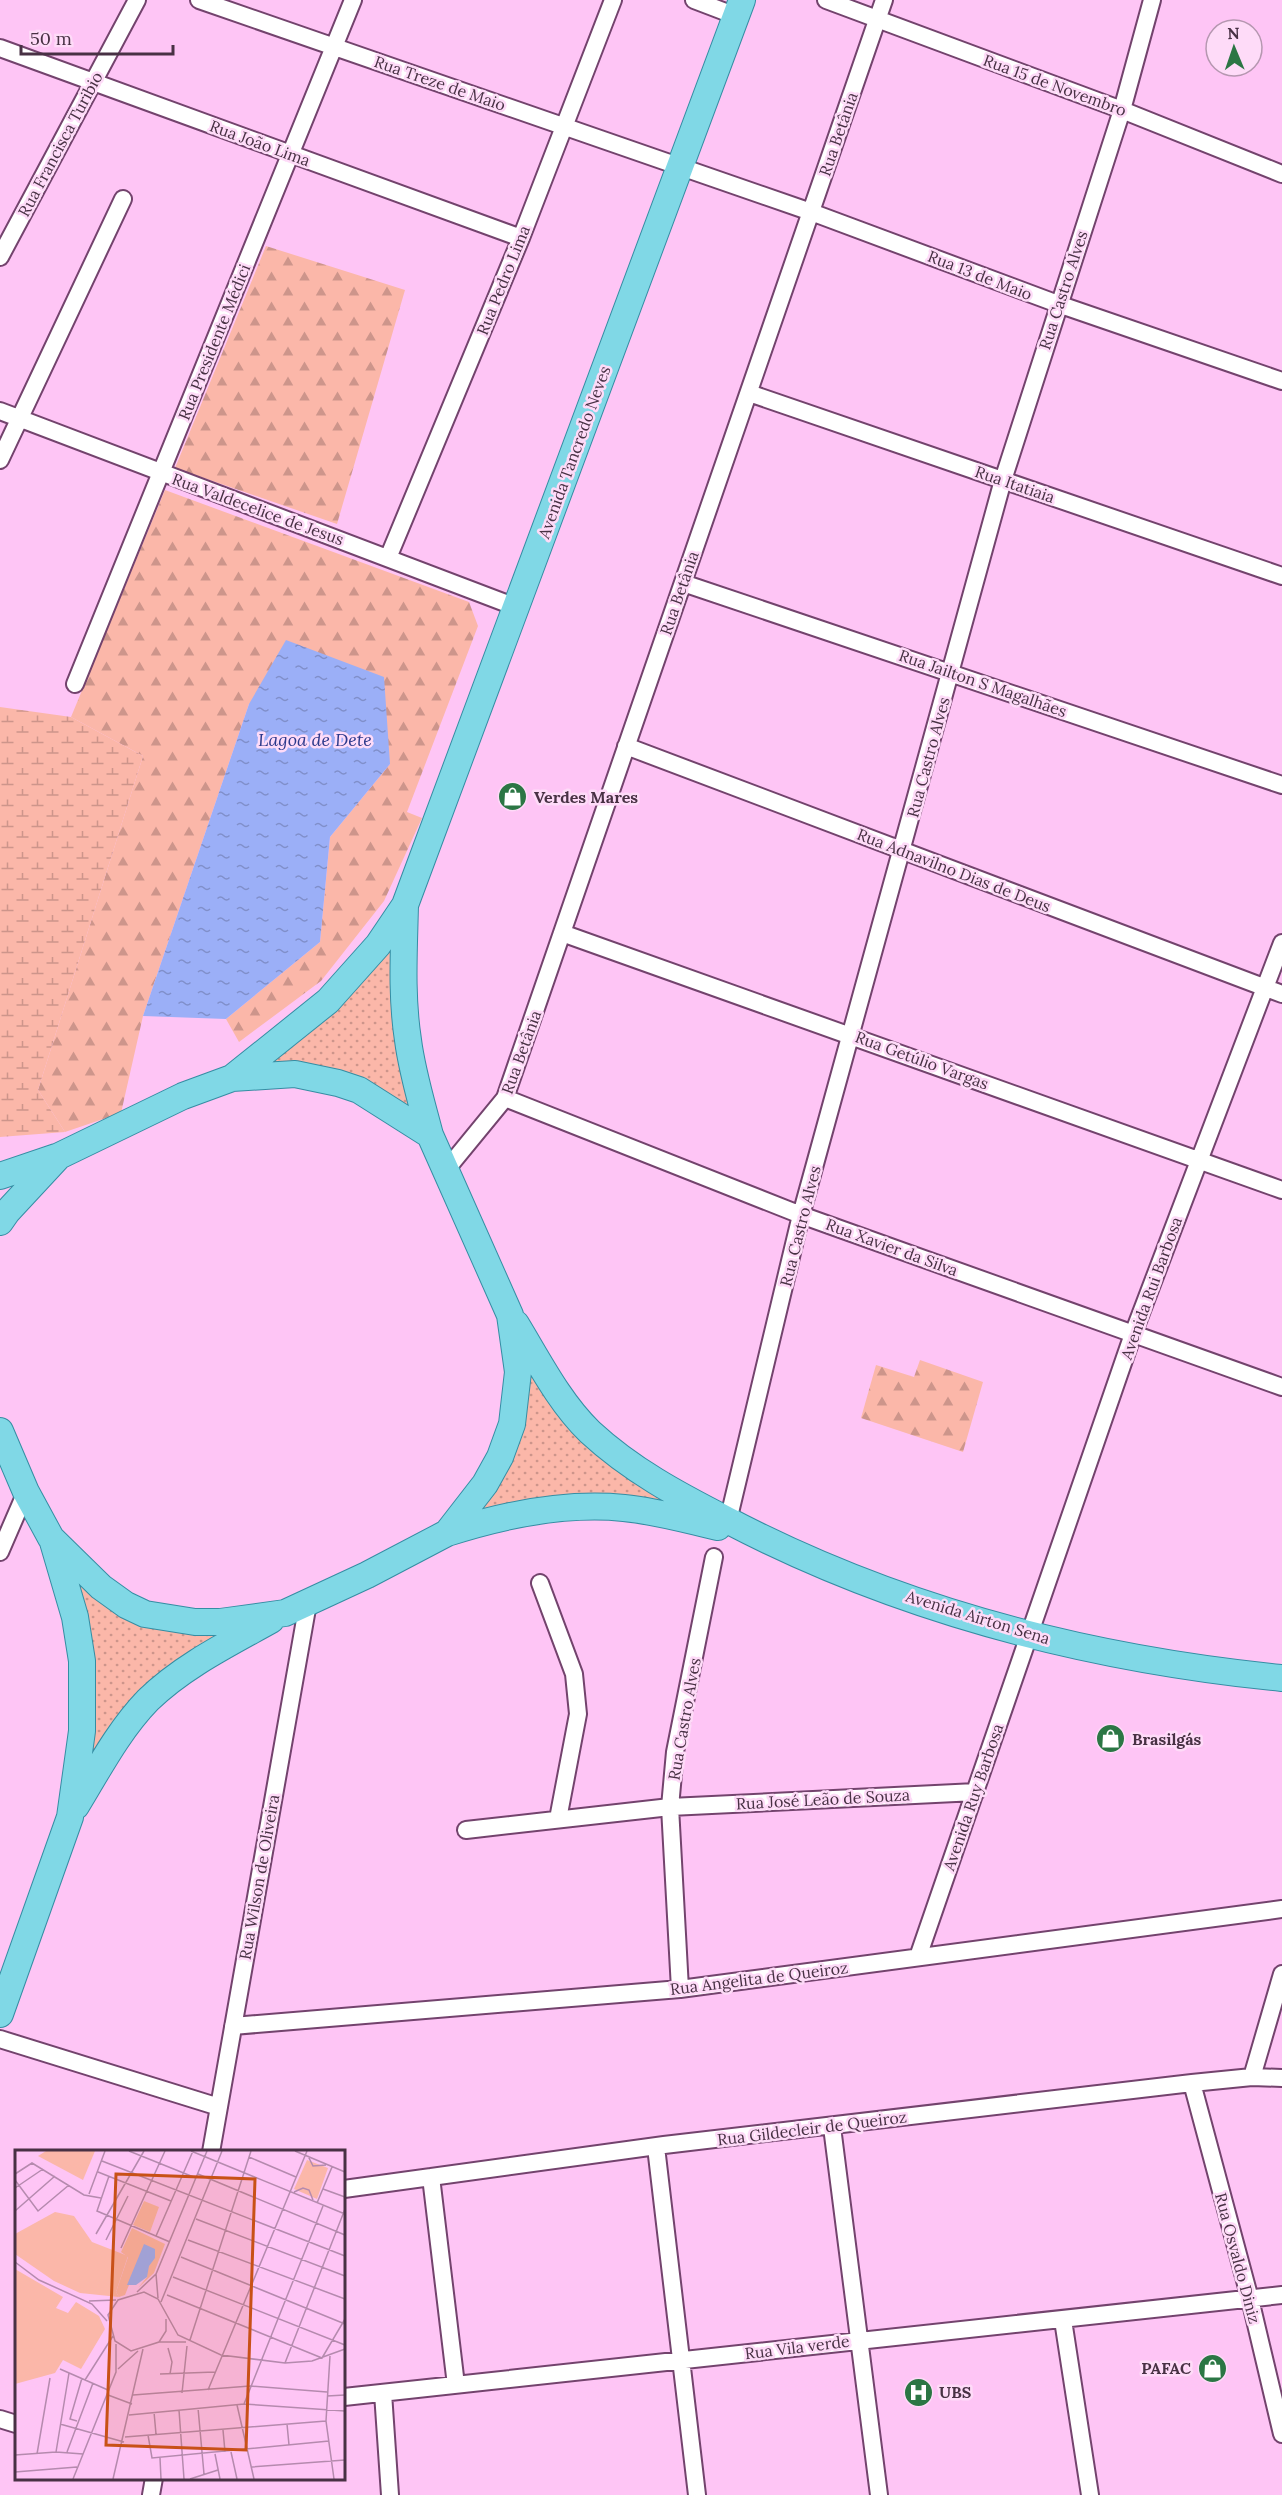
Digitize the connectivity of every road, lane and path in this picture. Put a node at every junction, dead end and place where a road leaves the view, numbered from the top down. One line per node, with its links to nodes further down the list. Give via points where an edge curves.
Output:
1 (137, 0): 13 (street, Rua Francisca Turibio)
2 (200, 0): 11 (street, Rua Treze de Maio)
3 (353, 0): 11 (street, Rua Presidente Médici)
4 (613, 0): 15 (street, Rua Pedro Lima)
5 (694, 0): 9 (street)
6 (826, 0): 10 (street, Rua 15 de Novembro)
7 (884, 0): 10 (street, Rua Betânia)
8 (1152, 0): 14 (street, Rua Castro Alves)
9 (739, 8): 17 (main road, Avenida Tancredo Neves)
10 (877, 20): 14 (street, Rua 15 de Novembro); 20 (street, Rua Betânia)
11 (334, 47): 15 (street, Rua Treze de Maio); 16 (street, Rua Presidente Médici)
12 (0, 48): 13 (street, Rua João Lima)
13 (93, 82): 16 (street, Rua João Lima); 22 (street, Rua Francisca Turibio)
14 (1122, 110): 18 (street, Rua 15 de Novembro); 23 (street, Rua Castro Alves)
15 (564, 126): 17 (street, Rua Treze de Maio); 21 (street, Rua Pedro Lima)
16 (290, 154): 21 (street, Rua João Lima); 29 (street, Rua Presidente Médici)
17 (679, 168): 20 (street, Rua 13 de Maio); 34 (main road, Avenida Tancredo Neves)
18 (1282, 174)
19 (123, 199): 27 (street)
20 (811, 212): 23 (street, Rua 13 de Maio); 25 (street, Rua Betânia)
21 (521, 238): 31 (street, Rua Pedro Lima)
22 (0, 257)
23 (1058, 304): 24 (street, Rua 13 de Maio); 30 (street, Rua Castro Alves)
24 (1282, 381)
25 (749, 393): 30 (street, Rua Itatiaia); 33 (street, Rua Betânia)
26 (0, 411): 27 (street, Rua Valdecelice de Jesus)
27 (19, 419): 28 (street); 29 (street, Rua Valdecelice de Jesus)
28 (0, 460)
29 (161, 473): 31 (street, Rua Valdecelice de Jesus); 36 (street, Rua Presidente Médici)
30 (1004, 480): 32 (street, Rua Itatiaia); 35 (street, Rua Castro Alves)
31 (388, 558): 34 (street, Rua Valdecelice de Jesus)
32 (1282, 576)
33 (683, 583): 35 (street, Rua Jailton S Magalhães); 37 (street, Rua Betânia)
34 (516, 607): 40 (main road, Avenida Tancredo Neves)
35 (951, 672): 38 (street, Rua Jailton S Magalhães); 39 (street, Rua Castro Alves)
36 (75, 684)
37 (626, 746): 39 (street, Rua Adnavilno Dias de Deus); 41 (street, Rua Betânia)
38 (1282, 785)
39 (903, 850): 43 (street, Rua Adnavilno Dias de Deus); 45 (street, Rua Castro Alves)
40 (405, 904): 46 (main road, via 378,945 328,1001); 48 (main road, via 404,1013 413,1070)
41 (562, 933): 45 (street, Rua Getúlio Vargas); 47 (street, Rua Betânia)
42 (1282, 944): 43 (street, Avenida Rui Barbosa)
43 (1265, 988): 44 (street, Rua Adnavilno Dias de Deus); 50 (street, Avenida Rui Barbosa)
44 (1282, 994)
45 (851, 1034): 50 (street, Rua Getúlio Vargas); 54 (street, Rua Castro Alves)
46 (232, 1078): 48 (main road, via 295,1074 338,1083 359,1090); 49 (main road, via 183,1096)
47 (506, 1098): 51 (street, Rua Betânia); 54 (street, Rua Xavier da Silva)
48 (430, 1135): 51 (main road)
49 (59, 1156): 52 (main road); 55 (main road)
50 (1198, 1160): 53 (street, Rua Getúlio Vargas); 57 (street, Avenida Rui Barbosa)
51 (446, 1170): 56 (main road)
52 (0, 1176)
53 (1282, 1190)
54 (801, 1215): 57 (street, Rua Xavier da Silva); 61 (street, Rua Castro Alves)
55 (0, 1222)
56 (510, 1315): 61 (main road, via 554,1387 588,1430 650,1478); 62 (main road, via 518,1372 512,1424 501,1457 485,1484)
57 (1133, 1334): 58 (street, Rua Xavier da Silva); 69 (street, Avenida Rui Barbosa)
58 (1282, 1387)
59 (0, 1431): 60 (main road)
60 (26, 1492): 64 (main road); 65 (street)
61 (728, 1521): 63 (main road)
62 (447, 1533): 63 (main road, via 518,1514 622,1508); 68 (main road)
63 (754, 1535): 69 (main road, Avenida Airton Sena, via 820,1565)
64 (51, 1538): 68 (main road, via 101,1587 145,1614 220,1622); 73 (main road, via 75,1617 82,1661 82,1731)
65 (0, 1552)
66 (714, 1557): 72 (street, Rua Castro Alves, via 675,1752)
67 (540, 1583): 74 (street, via 574,1674 578,1714)
68 (296, 1608): 73 (main road, via 188,1667 149,1699 114,1742); 81 (street, Rua Wilson de Oliveira)
69 (1028, 1636): 70 (main road, Avenida Airton Sena, via 1215,1671); 71 (street, Avenida Ruy Barbosa)
70 (1282, 1678)
71 (976, 1792): 72 (street, Rua José Leão de Souza); 77 (street, Avenida Ruy Barbosa)
72 (670, 1807): 74 (street, Rua José Leão de Souza); 79 (street, Rua Castro Alves)
73 (70, 1817): 80 (main road)
74 (558, 1819): 75 (street, Rua José Leão de Souza)
75 (466, 1830)
76 (1282, 1910): 77 (street, Rua Angelita de Queiroz)
77 (918, 1957): 79 (street, Rua Angelita de Queiroz)
78 (1282, 1974): 83 (street)
79 (680, 1989): 81 (street, Rua Angelita de Queiroz)
80 (3, 2000)
81 (233, 2025): 86 (street, Rua Wilson de Oliveira)
82 (0, 2038): 86 (street)
83 (1252, 2077): 84 (street, Rua Gildecleir de Queiroz); 85 (street, Rua Gildecleir de Queiroz)
84 (1282, 2078)
85 (1192, 2083): 87 (street, Rua Gildecleir de Queiroz); 93 (street, Rua Osvaldo Diniz)
86 (219, 2107): 89 (street, Rua Wilson de Oliveira)
87 (832, 2127): 88 (street, Rua Gildecleir de Queiroz); 95 (street)
88 (656, 2147): 90 (street, Rua Gildecleir de Queiroz); 96 (street)
89 (212, 2150)
90 (431, 2177): 91 (street, Rua Gildecleir de Queiroz); 97 (street)
91 (345, 2189)
92 (1282, 2295): 93 (street, Rua Vila verde)
93 (1250, 2299): 94 (street, Rua Vila verde); 102 (street, Rua Osvaldo Diniz)
94 (1063, 2320): 95 (street, Rua Vila verde); 108 (street)
95 (859, 2340): 96 (street, Rua Vila verde); 107 (street)
96 (682, 2361): 97 (street, Rua Vila verde); 106 (street)
97 (456, 2385): 98 (street, Rua Vila verde)
98 (383, 2393): 99 (street, Rua Vila verde); 105 (street)
99 (345, 2397)
100 (0, 2419): 101 (street)
101 (15, 2424)
102 (1282, 2434)
103 (154, 2480): 104 (street)
104 (151, 2495)
105 (390, 2495)
106 (697, 2495)
107 (879, 2495)
108 (1090, 2495)

